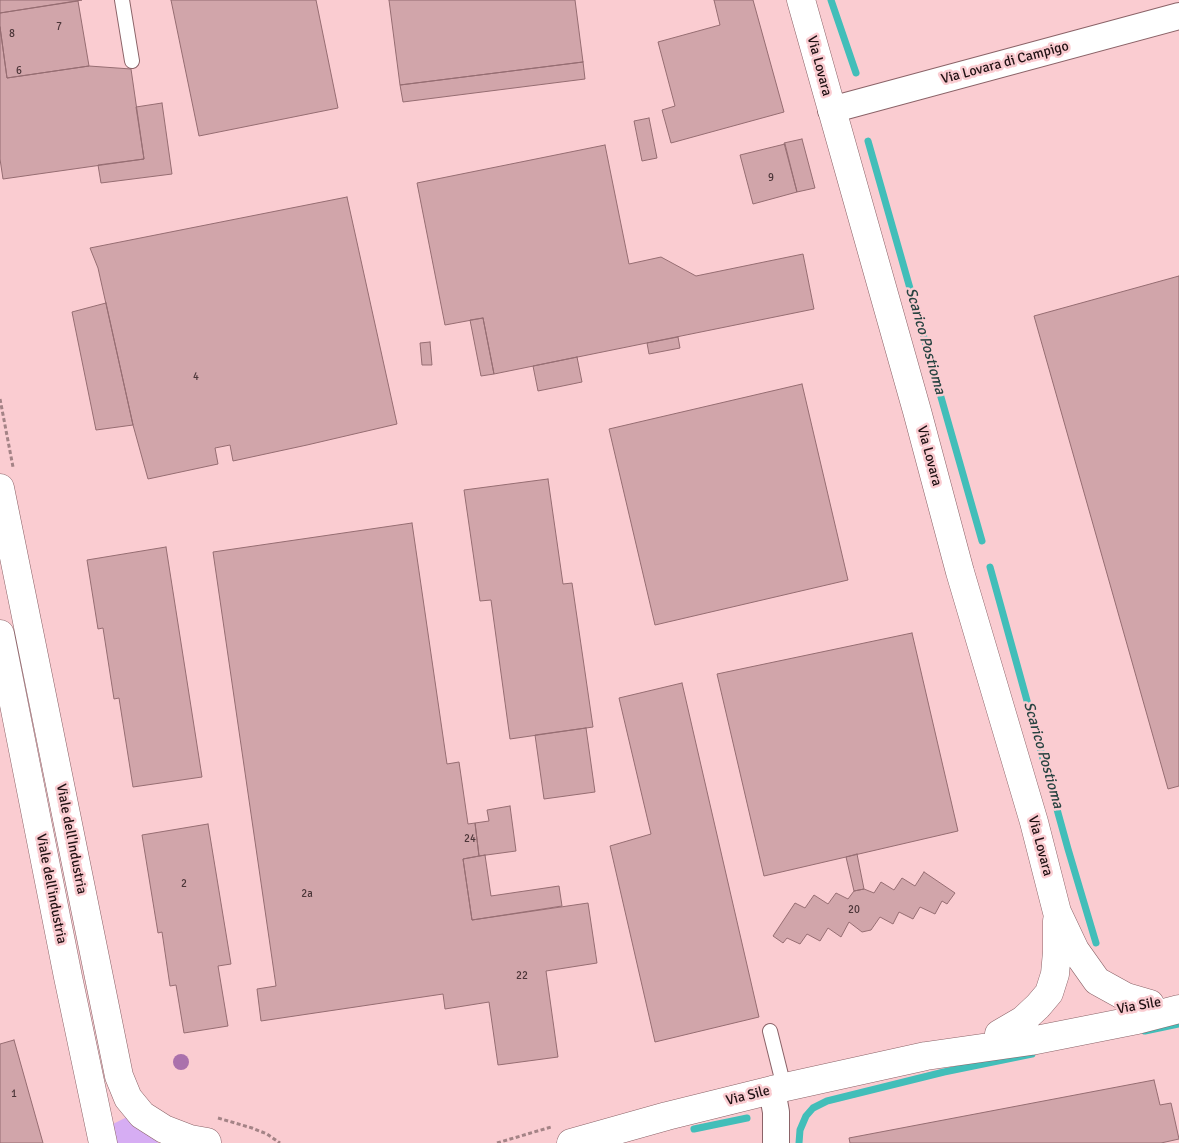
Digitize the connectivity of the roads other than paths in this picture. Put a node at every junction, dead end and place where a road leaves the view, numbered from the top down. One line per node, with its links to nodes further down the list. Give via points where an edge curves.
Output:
1 (122, 0): 4 (lane)
2 (801, 0): 5 (street, Via Lovara)
3 (1179, 16): 5 (street, Via Lovara di Campigo)
4 (132, 61)
5 (831, 110): 8 (street, Via Lovara)
6 (0, 488): 17 (street, Viale dell'Industria, via 119,1076 128,1098 142,1114 172,1132)
7 (0, 634): 16 (street, Viale dell'industria)
8 (1057, 912): 10 (street, Via Lovara, via 1075,950 1097,981 1126,997); 13 (street, Via Lovara, via 1055,974 1049,993 1023,1020)
9 (1179, 1000): 10 (street, Via Sile)
10 (1150, 1004): 13 (street, Via Sile)
11 (1179, 1009): 14 (street, Via Sile, via 1031,1041)
12 (770, 1032): 15 (lane)
13 (1000, 1034): 14 (street, Via Sile, via 952,1045)
14 (926, 1056): 15 (street, Via Sile)
15 (778, 1088): 18 (street, Via Sile); 19 (street)
16 (103, 1143)
17 (207, 1143)
18 (572, 1143)
19 (776, 1143)

